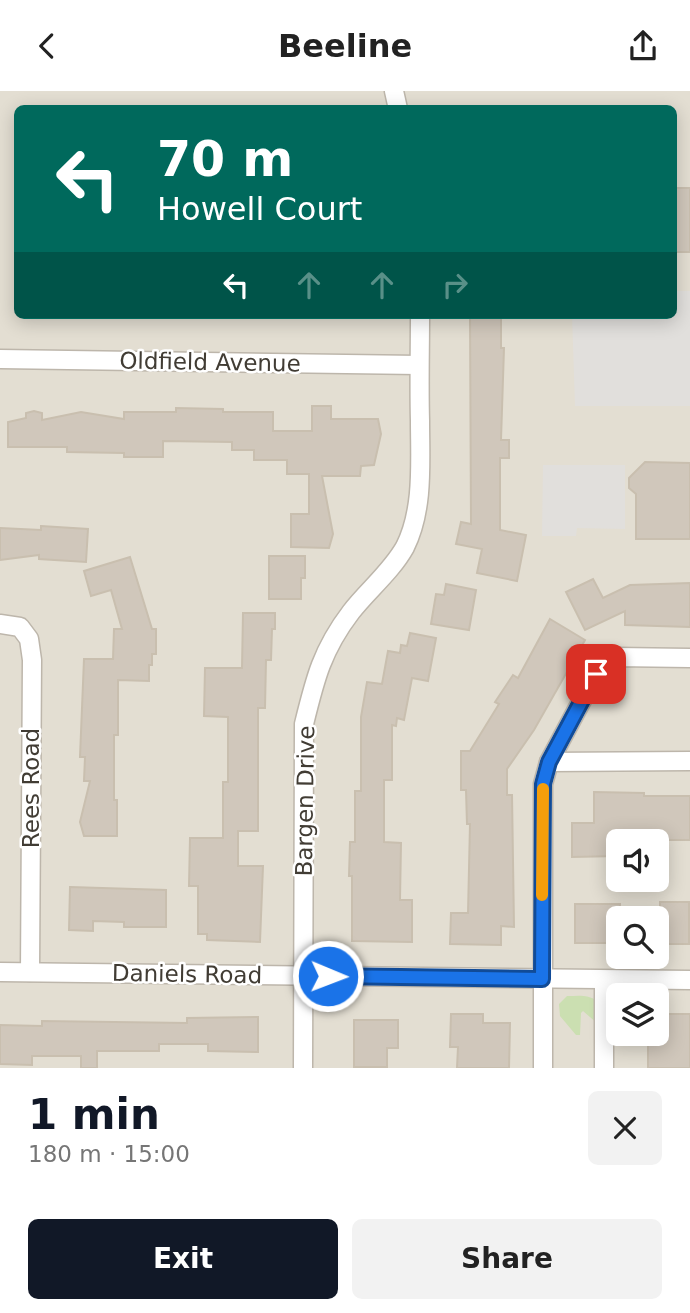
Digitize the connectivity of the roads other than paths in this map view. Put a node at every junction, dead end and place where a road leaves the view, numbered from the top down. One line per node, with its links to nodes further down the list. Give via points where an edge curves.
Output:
1 (420, 319): 3 (street, Bargen Drive)
2 (0, 359): 3 (street, Oldfield Avenue)
3 (419, 365): 10 (street, Bargen Drive, via 417,515 405,547 329,643 304,724)
4 (0, 624): 9 (street, Rees Road, via 20,627 29,639 32,660)
5 (690, 658): 7 (street, via 616,657 596,674)
6 (690, 761): 7 (street)
7 (549, 762): 11 (street, via 543,784)
8 (0, 972): 9 (street, Daniels Road)
9 (30, 972): 10 (street, Daniels Road)
10 (302, 975): 11 (street, Daniels Road); 14 (street, Bargen Drive)
11 (542, 979): 12 (street, Daniels Road); 15 (street)
12 (604, 980): 13 (street, Daniels Road); 16 (street)
13 (690, 980)
14 (303, 1068)
15 (543, 1068)
16 (604, 1068)

